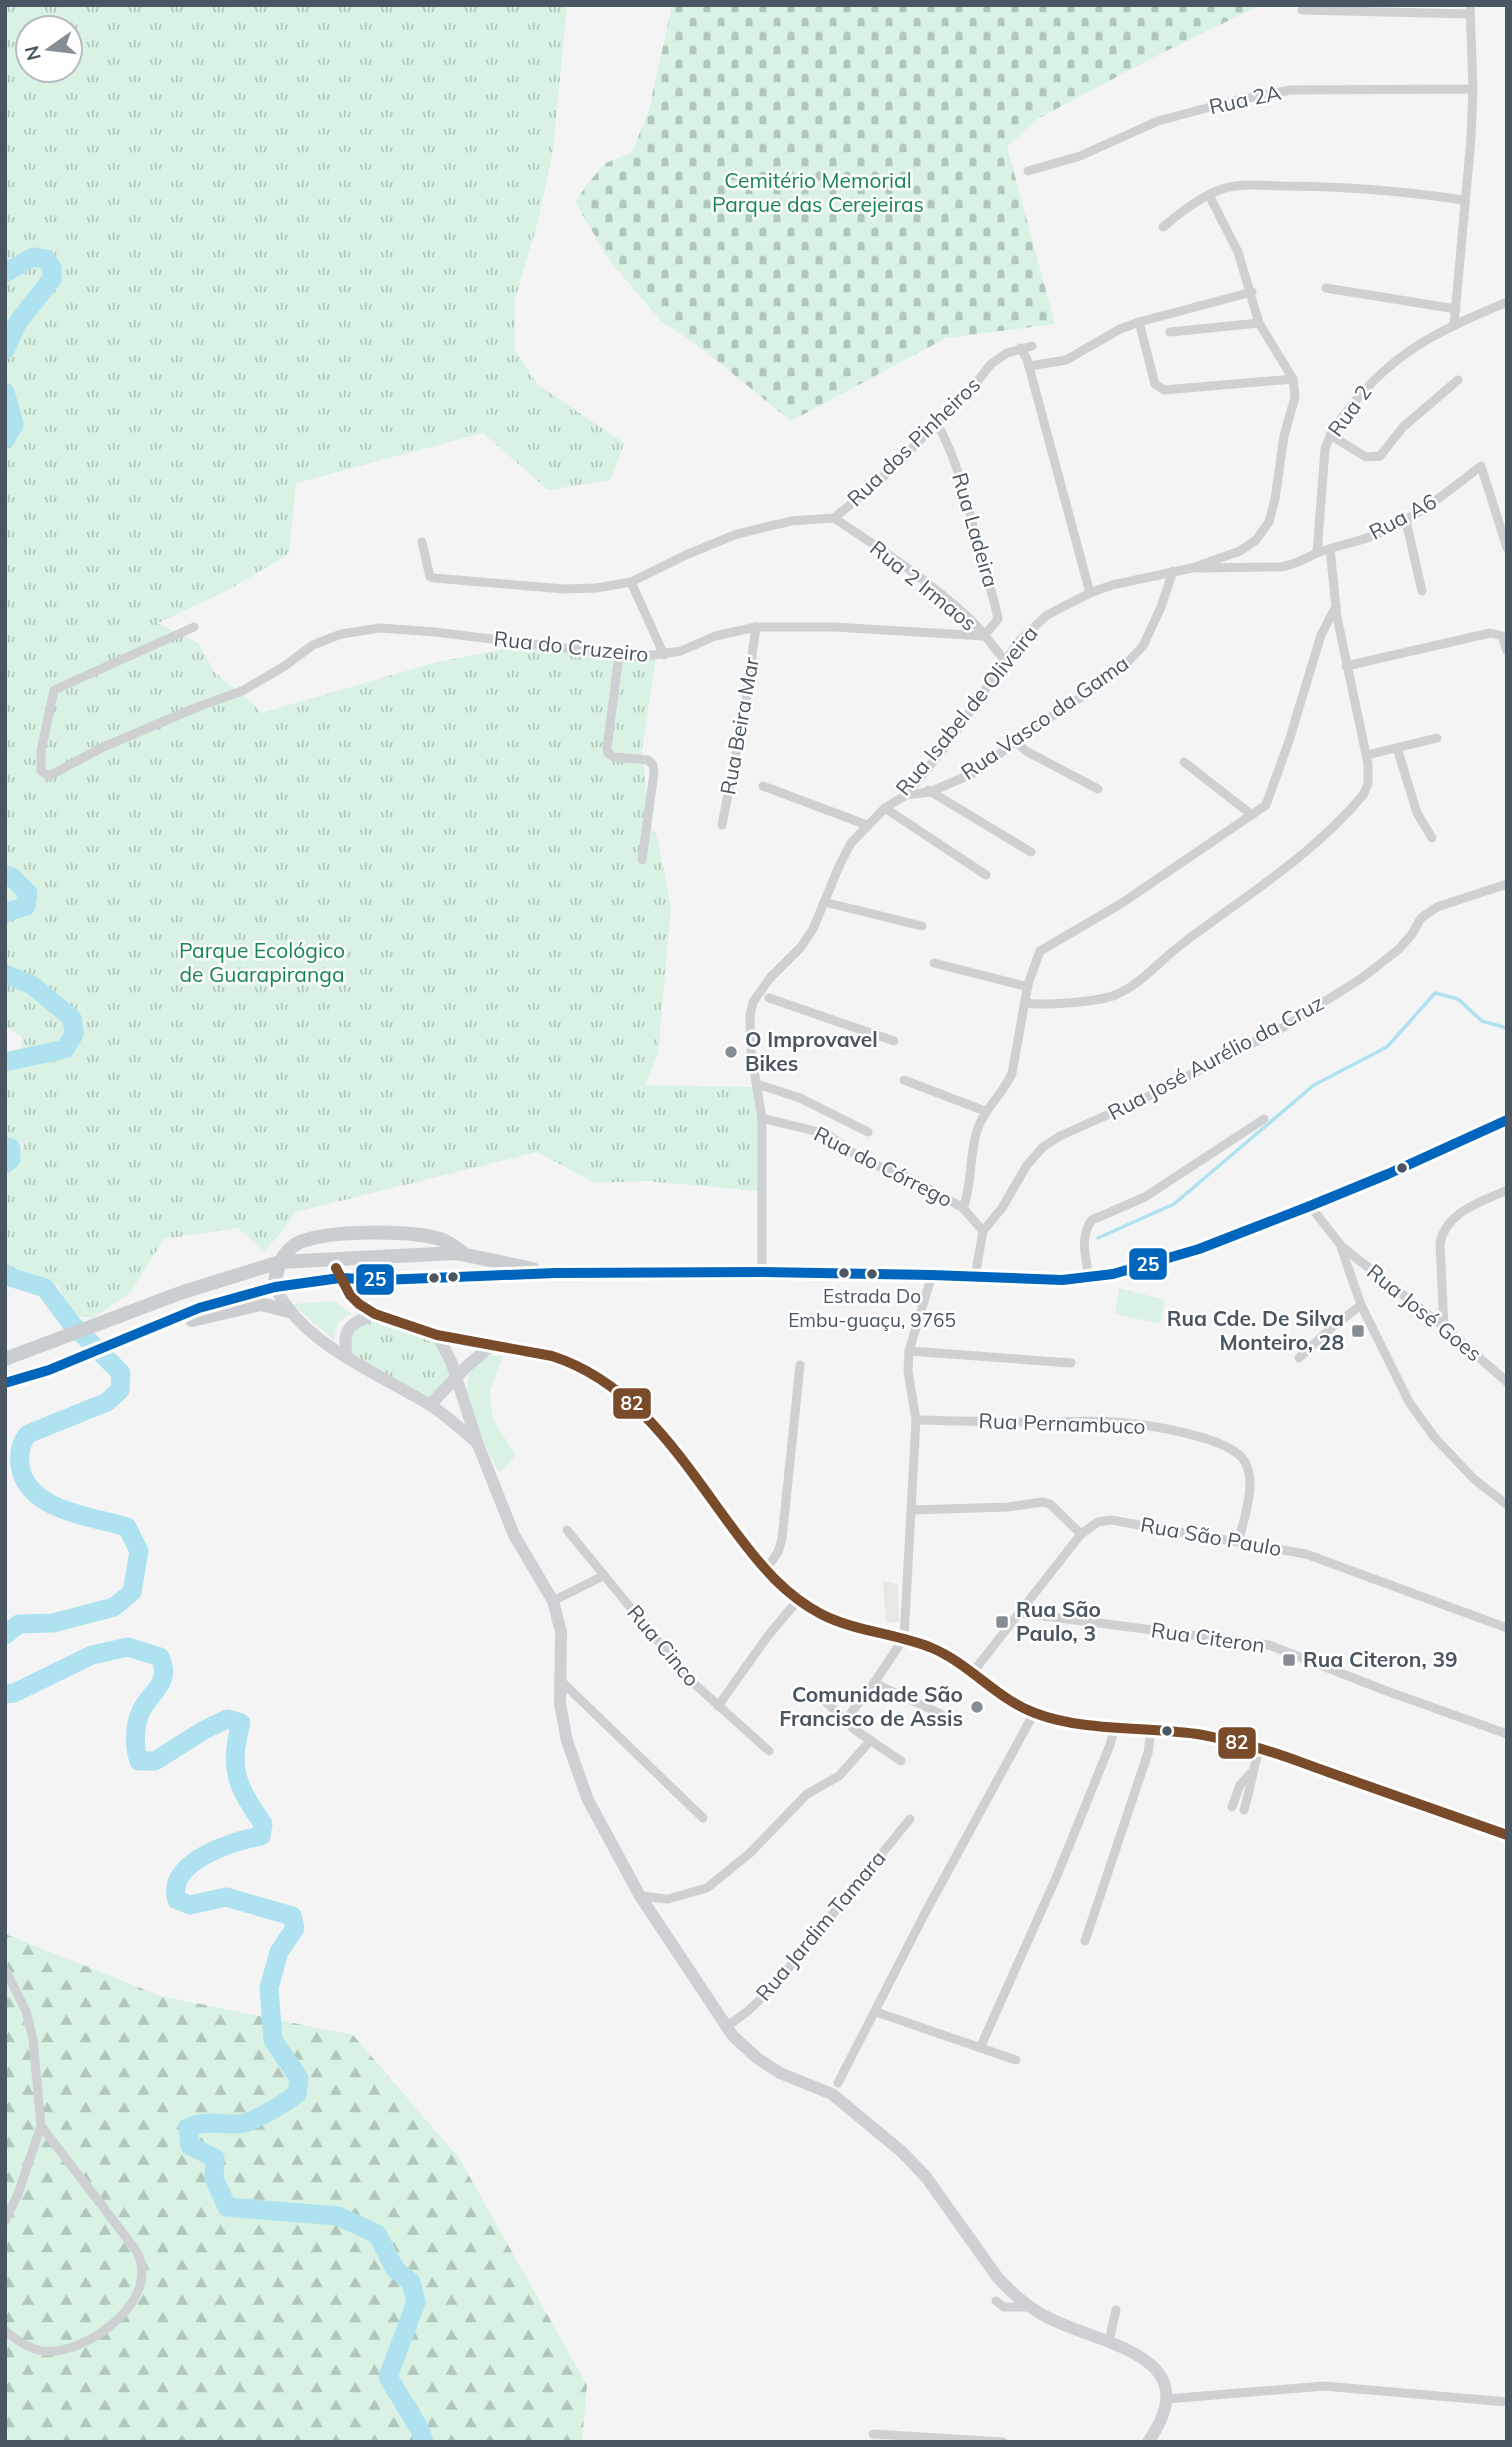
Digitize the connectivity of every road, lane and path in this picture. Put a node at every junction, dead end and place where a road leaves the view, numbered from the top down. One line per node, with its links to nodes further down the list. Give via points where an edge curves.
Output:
1 (1302, 10): 2 (street)
2 (1470, 10): 3 (street)
3 (1473, 89): 4 (street, Rua 2A, via 1290,90 1158,121 1080,156); 6 (street)
4 (1028, 171)
5 (1209, 195): 6 (street, via 1240,186 1315,186); 7 (street); 9 (street)
6 (1464, 200): 11 (street)
7 (1163, 227)
8 (1326, 288): 11 (street)
9 (1252, 292): 12 (street); 13 (street)
10 (1507, 302): 14 (street, Rua 2)
11 (1456, 309): 14 (street)
12 (1139, 322): 17 (street, via 1066,360); 18 (street, via 1154,384 1164,390)
13 (1259, 323): 15 (street); 18 (street)
14 (1454, 325): 21 (street, Rua 2, via 1407,350 1375,377)
15 (1170, 332)
16 (1020, 348): 17 (street); 17 (street, via 1032,346); 20 (street, Rua dos Pinheiros, via 991,364)
17 (1028, 363): 32 (street)
18 (1293, 379): 28 (street, Rua Isabel de Oliveira, via 1295,397 1269,523 1248,547)
19 (1458, 380): 21 (street, via 1404,427 1380,456 1366,457)
20 (937, 424): 22 (street, Rua dos Pinheiros); 37 (street, Rua Ladeira, via 963,481 994,599 998,619)
21 (1330, 435): 27 (street, Rua 2, via 1323,463)
22 (834, 518): 30 (street, Rua dos Pinheiros, via 791,521 737,534); 37 (street, Rua 2 Irmaos, via 957,608)
23 (1406, 521): 25 (street, Rua A6, via 1481,466); 26 (street, Rua A6); 31 (street)
24 (422, 542): 30 (street, Rua dos Pinheiros, via 427,571 434,578 573,589)
25 (1507, 548)
26 (1330, 549): 27 (street, Rua A6); 33 (street)
27 (1317, 553): 28 (street, via 1280,567)
28 (1192, 569): 29 (street, Rua Isabel de Oliveira)
29 (1173, 571): 32 (street, Rua Isabel de Oliveira); 44 (street, Rua Vasco da Gama, via 1143,646 1131,660)
30 (631, 582): 40 (street)
31 (1422, 591)
32 (1090, 593): 41 (street, Rua Isabel de Oliveira, via 1047,615)
33 (1336, 606): 42 (street); 54 (street, via 1321,635 1274,786 1266,805)
34 (756, 626): 37 (street, Rua do Cruzeiro); 40 (street, Rua do Cruzeiro); 55 (street, Rua Beira Mar)
35 (194, 627): 39 (street, Rua do Cruzeiro, via 54,690 41,771 49,776 103,747 242,691 313,645 341,634 380,628)
36 (1504, 632): 38 (street); 42 (street)
37 (984, 636): 41 (street, Rua 2 Irmaos)
38 (1507, 651)
39 (619, 655): 40 (street, Rua do Cruzeiro); 59 (street, via 607,748 614,757 648,760 653,765)
40 (664, 655)
41 (1005, 661): 48 (street, Rua Isabel de Oliveira)
42 (1346, 666): 46 (street)
43 (1437, 737): 45 (street)
44 (1016, 742): 50 (street); 51 (street, Rua Vasco da Gama, via 976,772)
45 (1396, 748): 46 (street); 57 (street, via 1417,813)
46 (1367, 755): 67 (street, via 1367,788 1340,819 1296,861 1180,945 1135,985 1104,998)
47 (1184, 762): 54 (street)
48 (917, 780): 51 (street); 52 (street, Rua Isabel de Oliveira)
49 (763, 786): 56 (street)
50 (1098, 789)
51 (930, 792): 52 (street, Rua Vasco da Gama); 58 (street)
52 (906, 795): 53 (street, Rua Isabel de Oliveira)
53 (885, 808): 56 (street, Rua Isabel de Oliveira); 60 (street)
54 (1252, 815): 65 (street, via 1122,903 1042,948)
55 (722, 825)
56 (867, 825): 62 (street, Rua Isabel de Oliveira, via 851,843)
57 (1432, 838)
58 (1031, 852)
59 (642, 860)
60 (986, 875)
61 (1507, 884): 79 (street, Rua José Aurélio da Cruz, via 1437,906 1421,918 1399,949 1284,1027 1043,1147)
62 (824, 902): 63 (street); 66 (street, Rua Isabel de Oliveira, via 813,929)
63 (922, 926)
64 (934, 963): 65 (street)
65 (1028, 987): 67 (street)
66 (763, 997): 68 (street); 70 (street, via 750,1016)
67 (1026, 1003): 71 (street, via 1012,1073)
68 (894, 1041)
69 (904, 1080): 71 (street)
70 (757, 1084): 72 (street); 75 (street, via 800,1098)
71 (985, 1111): 78 (street, via 974,1142)
72 (762, 1118): 78 (street, Rua do Córrego, via 827,1135 859,1157 900,1172); 84 (street)
73 (1264, 1119): 89 (street, via 1145,1197 1092,1220 1086,1226)
74 (1507, 1120): 77 (main road)
75 (868, 1132)
76 (1507, 1190): 95 (street, via 1457,1215 1442,1233)
77 (1310, 1206): 80 (street); 89 (main road, via 1186,1253)
78 (963, 1208): 79 (street, Rua do Córrego)
79 (983, 1231): 87 (street, Rua José Aurélio da Cruz)
80 (1340, 1244): 91 (street); 95 (street, Rua José Goes)
81 (463, 1253): 82 (main road); 83 (main road, via 440,1239 410,1233 355,1234 299,1242); 85 (main road)
82 (333, 1258): 83 (main road); 88 (main road)
83 (280, 1262): 90 (main road); 101 (main road, via 137,1308)
84 (762, 1272): 85 (main road); 86 (main road)
85 (555, 1273): 88 (main road)
86 (932, 1275): 87 (main road); 98 (street)
87 (975, 1277): 89 (main road)
88 (340, 1278): 90 (main road); 93 (street, via 359,1304)
89 (1089, 1278)
90 (275, 1287): 92 (street); 94 (main road, via 199,1308)
91 (1361, 1305): 100 (street); 110 (street, via 1409,1402 1435,1438)
92 (289, 1311): 94 (main road, via 250,1305); 99 (street)
93 (374, 1314): 96 (street); 99 (street, via 347,1330)
94 (153, 1327): 105 (main road, via 49,1370)
95 (1444, 1327): 106 (street, Rua José Goes)
96 (437, 1335): 97 (street); 104 (street)
97 (491, 1346): 104 (street); 115 (street, via 561,1359 599,1377 634,1403)
98 (909, 1351): 102 (street); 108 (street)
99 (347, 1358): 107 (street)
100 (1299, 1358)
101 (5, 1359)
102 (1071, 1363)
103 (800, 1365): 115 (street, via 782,1539)
104 (457, 1377): 107 (street); 109 (street)
105 (5, 1382)
106 (1507, 1382)
107 (430, 1405): 109 (street)
108 (916, 1420): 111 (street); 114 (street, Rua Pernambuco, via 1111,1422 1165,1429 1232,1448 1245,1461 1250,1479)
109 (477, 1442): 118 (street, via 514,1535)
110 (1507, 1505)
111 (912, 1510): 113 (street, via 1043,1502); 121 (street)
112 (567, 1530): 116 (street, Rua Cinco)
113 (1081, 1534): 114 (street, Rua São Paulo, via 1098,1522 1111,1520); 119 (street, Rua São Paulo)
114 (1239, 1540): 120 (street, Rua São Paulo, via 1306,1554)
115 (765, 1571): 117 (street)
116 (603, 1576): 118 (street); 126 (street, Rua Cinco, via 689,1679)
117 (798, 1600): 121 (street, via 832,1620); 126 (street)
118 (553, 1601): 123 (street, via 561,1632)
119 (1021, 1613): 122 (street, Rua São Paulo); 132 (street, Rua Citeron, via 1269,1645)
120 (1507, 1628)
121 (904, 1638): 122 (street, via 948,1655); 124 (street)
122 (973, 1672): 127 (street)
123 (559, 1679): 140 (street); 143 (street, via 560,1704 578,1775)
124 (874, 1683): 128 (street); 129 (street)
125 (826, 1702): 129 (street)
126 (718, 1706): 135 (street, Rua Cinco)
127 (1034, 1713): 130 (street); 146 (street)
128 (941, 1714)
129 (844, 1722): 133 (street)
130 (1115, 1726): 131 (street); 148 (street, via 1056,1878)
131 (1151, 1730): 134 (street); 144 (street, via 1148,1752)
132 (1507, 1734)
133 (871, 1741): 136 (street); 143 (street, via 839,1776 807,1794 750,1853 707,1888 668,1899)
134 (1260, 1748): 137 (street); 142 (street)
135 (769, 1751)
136 (901, 1761)
137 (1251, 1773): 138 (street, via 1240,1785); 139 (street)
138 (1233, 1807)
139 (1244, 1810)
140 (702, 1818)
141 (910, 1819): 147 (street, Rua Jardim Tamara, via 773,1987)
142 (1507, 1835)
143 (640, 1896): 147 (street)
144 (1085, 1941)
145 (5, 1969): 151 (street, via 26,2011 33,2039)
146 (876, 2012): 148 (street); 150 (street)
147 (726, 2026): 154 (street, via 757,2058 780,2073 832,2094 901,2151 926,2177 998,2278)
148 (980, 2048): 149 (street)
149 (1016, 2060)
150 (838, 2083)
151 (41, 2126): 152 (street); 156 (street, via 135,2249 142,2271 136,2298 120,2317 80,2343 43,2351)
152 (5, 2221)
153 (996, 2301): 154 (street, via 1010,2308)
154 (1028, 2307): 157 (street)
155 (1116, 2310): 157 (street)
156 (5, 2330)
157 (1109, 2341): 158 (street, via 1143,2357 1163,2381)
158 (1167, 2399): 159 (street, via 1324,2386); 162 (street, via 1161,2423)
159 (1507, 2402)
160 (873, 2434): 161 (street)
161 (1003, 2442)
162 (1148, 2442)

